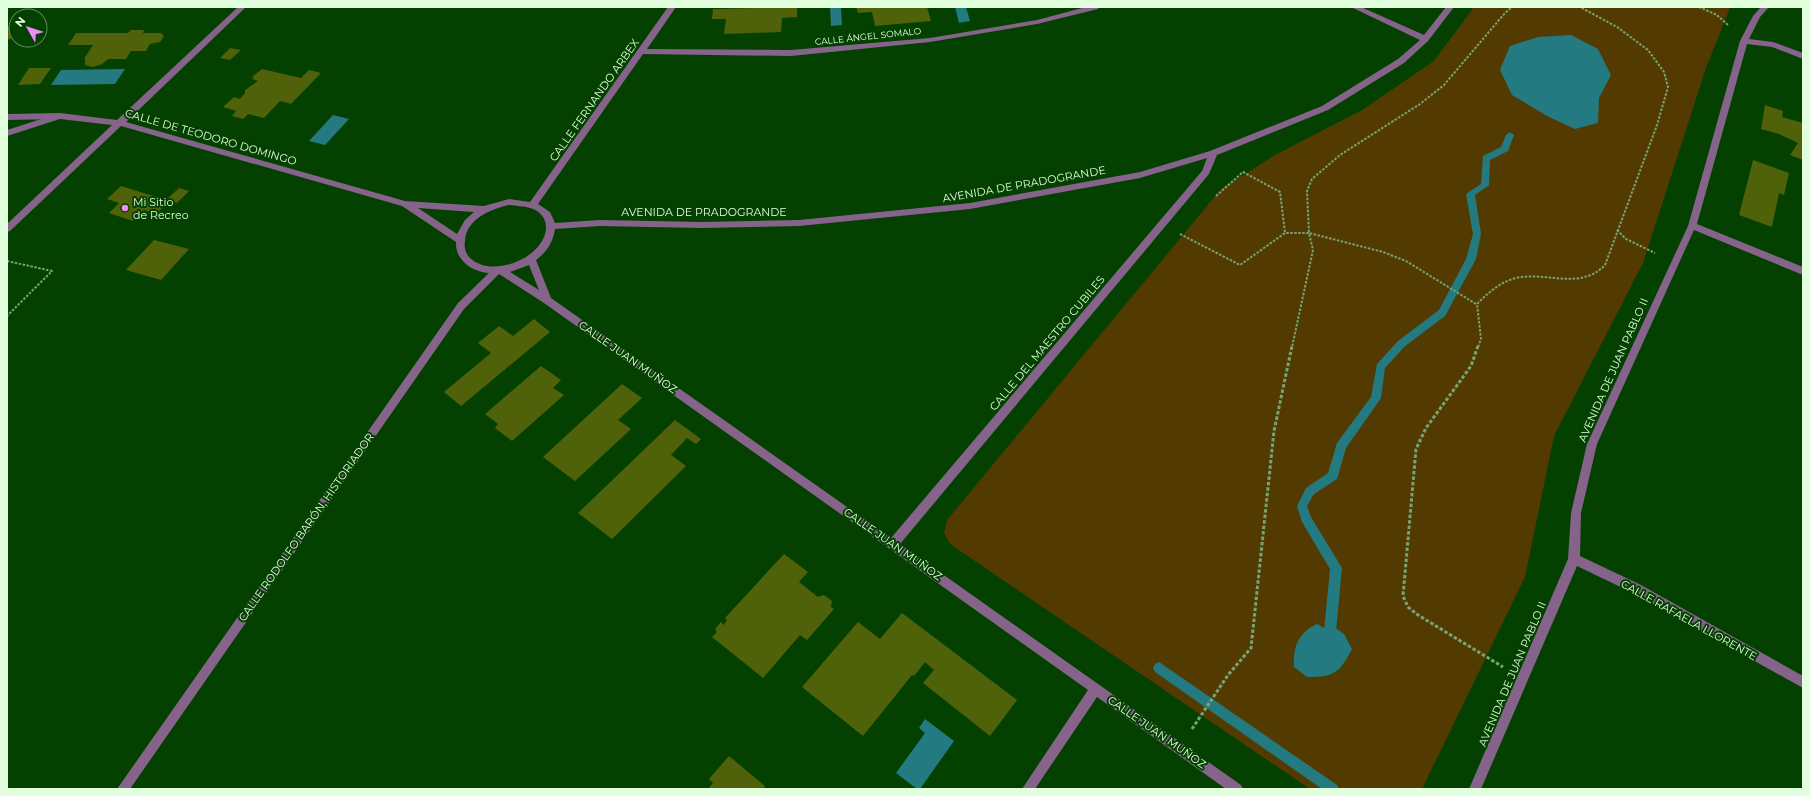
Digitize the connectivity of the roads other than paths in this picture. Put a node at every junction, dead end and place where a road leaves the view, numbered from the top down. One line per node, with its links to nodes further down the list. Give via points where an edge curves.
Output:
1 (242, 7): 13 (street)
2 (672, 7): 9 (street, CALLE FERNANDO ARBEX)
3 (1095, 7): 9 (street, CALLE ÁNGEL SOMALO, via 1037,22 930,40 799,53)
4 (1355, 7): 7 (street)
5 (1450, 7): 7 (street, AVENIDA DE PRADOGRANDE)
6 (1765, 7): 8 (street, AVENIDA DE JUAN PABLO II, via 1757,16)
7 (1425, 39): 15 (street, AVENIDA DE PRADOGRANDE, via 1401,61 1325,108)
8 (1744, 41): 10 (street, via 1773,45); 20 (street, AVENIDA DE JUAN PABLO II)
9 (640, 51): 17 (street, CALLE FERNANDO ARBEX)
10 (1803, 56)
11 (60, 116): 12 (street, CALLE DE TEODORO DOMINGO); 13 (street, CALLE DE TEODORO DOMINGO); 14 (street)
12 (7, 117)
13 (120, 123): 16 (street, CALLE DE TEODORO DOMINGO); 21 (street)
14 (7, 133)
15 (1213, 154): 19 (street, AVENIDA DE PRADOGRANDE, via 1140,175 970,206 799,223 600,223); 27 (street, CALLE DEL MAESTRO CUBILES, via 1206,172 1172,214)
16 (405, 204): 18 (street, CALLE DE TEODORO DOMINGO); 22 (street, CALLE DE TEODORO DOMINGO)
17 (532, 204): 18 (street, via 510,202); 19 (street, via 549,217)
18 (485, 209): 22 (street, via 467,223)
19 (552, 226): 23 (street, via 550,238)
20 (1692, 226): 25 (street); 28 (street, AVENIDA DE JUAN PABLO II, via 1592,444 1576,513)
21 (7, 229)
22 (459, 240): 24 (street, via 464,258 472,265)
23 (532, 260): 24 (street, via 516,267); 26 (street)
24 (498, 270): 26 (street, CALLE JUAN MUÑOZ); 31 (street, CALLE RODOLFO BARÓN, HISTORIADOR, via 461,306)
25 (1803, 271)
26 (547, 300): 27 (street, CALLE JUAN MUÑOZ)
27 (892, 544): 30 (street, CALLE JUAN MUÑOZ)
28 (1574, 560): 29 (street, CALLE RAFAELA LLORENTE, via 1637,589); 34 (street, AVENIDA DE JUAN PABLO II)
29 (1803, 682)
30 (1096, 690): 32 (street); 33 (street, CALLE JUAN MUÑOZ)
31 (123, 789)
32 (1028, 789)
33 (1237, 789)
34 (1475, 789)

